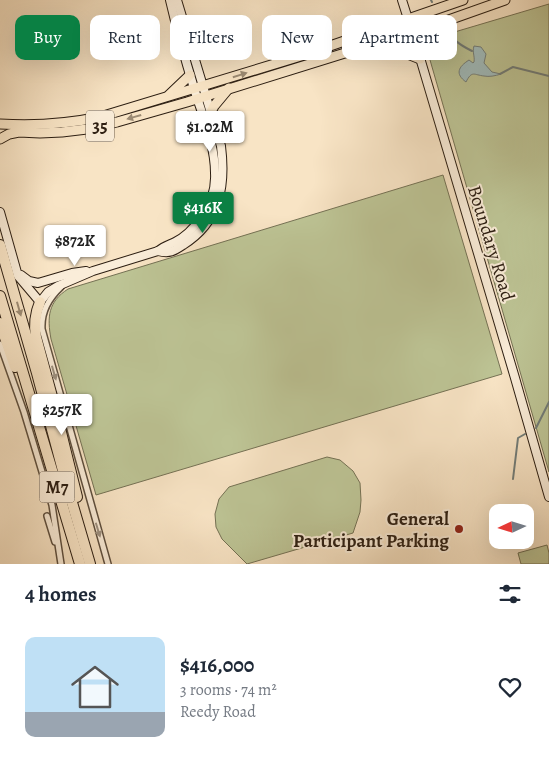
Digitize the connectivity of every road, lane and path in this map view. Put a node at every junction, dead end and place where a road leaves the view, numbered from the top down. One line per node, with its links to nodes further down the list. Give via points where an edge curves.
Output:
1 (170, 0): 12 (main road)
2 (177, 0): 13 (main road)
3 (402, 0): 6 (main road, Boundary Road)
4 (464, 0): 7 (main road, 35)
5 (504, 0): 8 (main road, 35)
6 (407, 15)
7 (420, 15)
8 (457, 17)
9 (342, 42): 13 (main road, 35, one-way to 9)
10 (342, 55): 14 (main road, 35)
11 (420, 60): 30 (main road, Boundary Road)
12 (190, 75): 13 (main road); 15 (main road)
13 (199, 88): 15 (main road, 35); 16 (main road)
14 (229, 88): 16 (main road, 35); 17 (main road)
15 (167, 97): 18 (main road, 35, via 72,123)
16 (202, 97): 17 (main road); 19 (main road, 35, one-way to 19, via 102,126 62,132 19,132); 22 (main road, via 214,159 213,192 197,224)
17 (211, 112): 22 (main road, via 222,159 219,201 197,235 174,250)
18 (0, 124)
19 (0, 139)
20 (0, 212): 23 (main road)
21 (0, 245): 32 (highway, M7, one-way to 32)
22 (158, 251): 24 (main road)
23 (15, 263): 24 (main road, via 23,278 36,283); 26 (main road, via 20,279)
24 (93, 271): 26 (main road, via 53,288 46,294)
25 (0, 296): 29 (highway, M7)
26 (42, 306): 32 (highway, via 37,310 34,322 36,340 88,540); 35 (street, one-way to 35, via 43,332)
27 (0, 323): 29 (highway, via 19,379)
28 (0, 344): 33 (street, via 52,505)
29 (26, 384): 34 (highway, M7)
30 (549, 497)
31 (47, 516): 33 (street)
32 (89, 560)
33 (61, 564)
34 (80, 564)
35 (108, 564)

